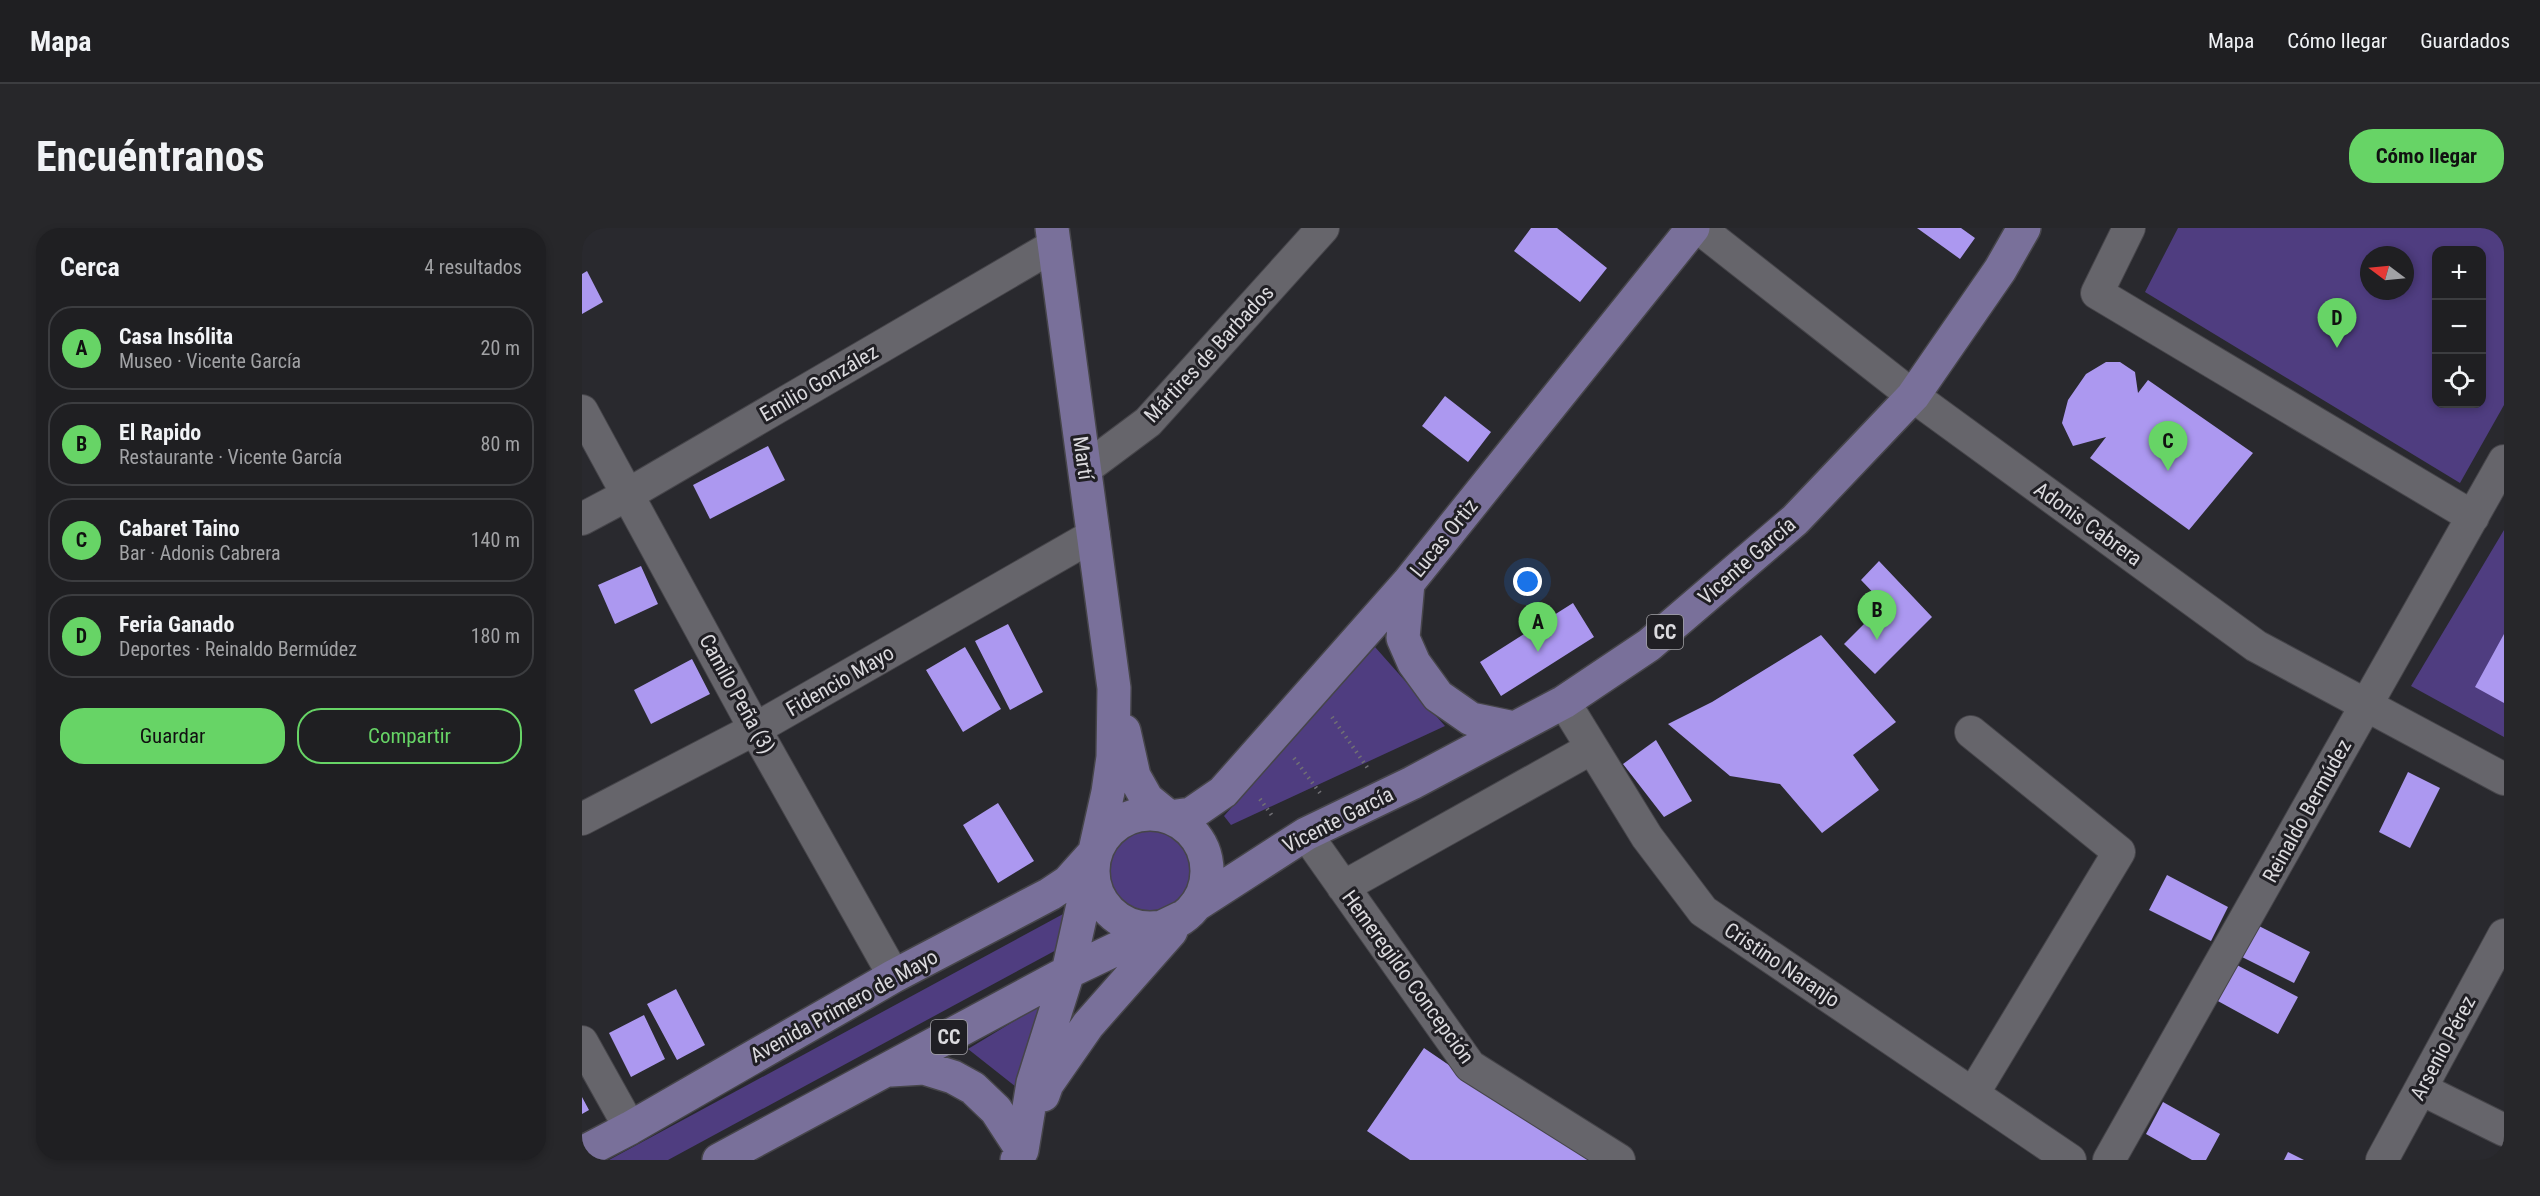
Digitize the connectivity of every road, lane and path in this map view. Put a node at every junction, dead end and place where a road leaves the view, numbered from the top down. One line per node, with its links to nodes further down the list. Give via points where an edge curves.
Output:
1 (1323, 228): 10 (street, Mártires de Barbados, via 1148,422)
2 (1693, 228): 15 (main road, Lucas Ortiz)
3 (1699, 228): 7 (street, Adonis Cabrera)
4 (2024, 228): 7 (main road, Vicente García / CC, via 2000,270)
5 (2130, 228): 12 (street, via 2097,293)
6 (1054, 236): 10 (main road, Martí); 11 (street, Emilio González)
7 (1913, 396): 18 (main road, Vicente García / CC, via 1795,520 1649,645); 19 (street, Adonis Cabrera, via 2256,646)
8 (582, 411): 11 (street, Camilo Peña (3))
9 (2504, 461): 12 (street, Reinaldo Bermúdez)
10 (1085, 469): 14 (main road, Martí)
11 (627, 495): 13 (street, Emilio González); 21 (street, Camilo Peña (3))
12 (2472, 517): 19 (street, Reinaldo Bermúdez)
13 (582, 519)
14 (1094, 535): 16 (main road, Martí); 21 (street, Fidencio Mayo)
15 (1408, 583): 17 (main road, Lucas Ortiz); 20 (main road, via 1403,638 1414,663 1438,696 1471,718)
16 (1114, 688): 28 (main road, Martí, via 1134,776 1147,799); 32 (main road, Martí, via 1113,757)
17 (1313, 689): 23 (main road, Lucas Ortiz); 27 (path)
18 (1564, 702): 20 (main road, Vicente García / CC); 24 (street, Cristino Naranjo)
19 (2366, 706): 26 (street, Adonis Cabrera); 49 (street, Reinaldo Bermúdez)
20 (1514, 728): 27 (main road, Vicente García / CC)
21 (755, 729): 29 (street, Fidencio Mayo); 37 (street, Camilo Peña (3))
22 (1971, 732): 41 (street, via 2119,852)
23 (1276, 733): 25 (main road, Lucas Ortiz); 30 (path)
24 (1592, 748): 33 (street); 41 (street, Cristino Naranjo, via 1647,837 1703,911)
25 (1239, 772): 28 (main road, Lucas Ortiz, via 1223,792 1191,814); 31 (path)
26 (2504, 779)
27 (1386, 795): 30 (main road, Vicente García / CC)
28 (1168, 817): 32 (main road, Avenida Primero de Mayo, via 1147,814 1126,819 1109,831); 34 (main road, Martí, via 1186,826 1205,857 1207,874 1203,890)
29 (582, 819)
30 (1338, 819): 31 (main road, Vicente García / CC)
31 (1299, 838): 33 (street, Hemeregildo Concepción); 34 (main road, Vicente García / CC)
32 (1097, 849): 34 (main road, via 1094,885 1101,902 1113,915 1147,928 1165,926); 36 (main road); 37 (main road, Avenida Primero de Mayo, via 1068,882 1050,894)
33 (1343, 887): 47 (street, Hemeregildo Concepción, via 1470,1066)
34 (1188, 912): 36 (main road, CC, via 1130,945); 45 (main road, via 1088,1025 1047,1084)
35 (2504, 935): 40 (street, Arsenio Pérez)
36 (1068, 972): 39 (main road, CC); 45 (main road, via 1033,1083)
37 (894, 976): 42 (main road, Avenida Primero de Mayo)
38 (582, 1042): 42 (street)
39 (888, 1070): 45 (main road, via 924,1068 973,1088 996,1110); 46 (main road, CC)
40 (2421, 1089): 43 (street); 50 (street, Arsenio Pérez)
41 (1973, 1094): 48 (street, Cristino Naranjo)
42 (630, 1128): 44 (main road, Avenida Primero de Mayo)
43 (2504, 1130)
44 (582, 1153)
45 (1020, 1155)
46 (719, 1160)
47 (1619, 1160)
48 (2070, 1160)
49 (2109, 1160)
50 (2382, 1160)

